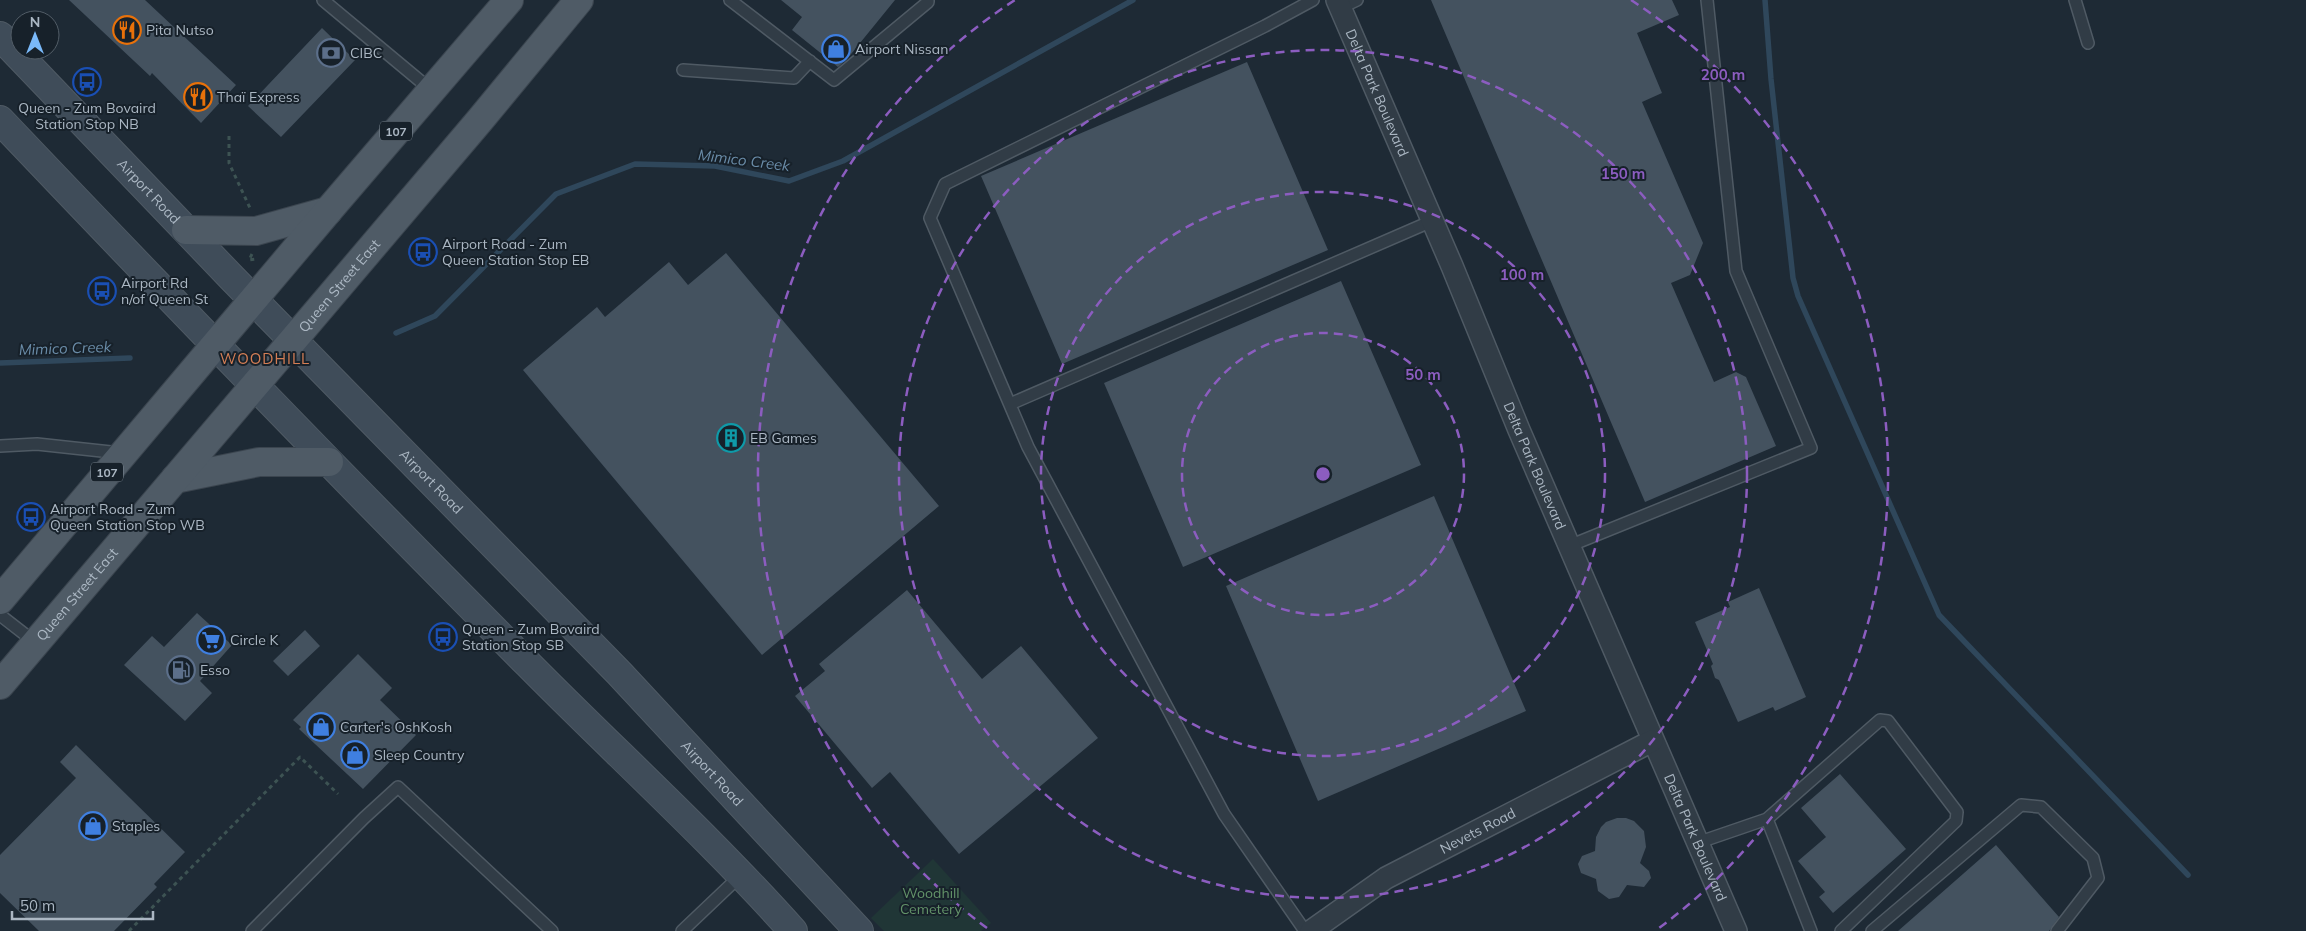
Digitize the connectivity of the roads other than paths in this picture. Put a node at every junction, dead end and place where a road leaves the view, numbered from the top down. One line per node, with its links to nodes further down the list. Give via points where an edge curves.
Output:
1 (323, 0): 14 (lane)
2 (509, 0): 14 (main road, 107)
3 (579, 0): 20 (main road, Queen Street East)
4 (730, 0): 12 (lane)
5 (928, 0): 12 (lane, via 834,80)
6 (1313, 0): 23 (lane, via 945,184 930,218)
7 (1707, 0): 28 (lane, via 1736,271 1811,448)
8 (2075, 0): 11 (lane)
9 (1345, 3): 17 (street, Delta Park Boulevard)
10 (0, 36): 18 (main road, Airport Road)
11 (2088, 43)
12 (810, 62): 13 (lane, via 794,78)
13 (683, 70)
14 (431, 90): 16 (main road, 107)
15 (0, 120): 21 (main road)
16 (328, 210): 18 (main road, via 256,231); 19 (main road, 107)
17 (1432, 221): 23 (lane); 28 (street, Delta Park Boulevard)
18 (186, 230): 19 (main road, Airport Road)
19 (253, 299): 20 (main road, Airport Road); 21 (main road, 107)
20 (293, 340): 22 (main road, Queen Street East); 41 (main road, Airport Road, via 619,673)
21 (215, 344): 22 (main road); 25 (main road, 107)
22 (254, 385): 26 (main road); 27 (main road, Queen Street East)
23 (1010, 404): 42 (lane, via 1028,447 1224,814)
24 (0, 446): 25 (lane, via 37,444)
25 (123, 453): 29 (main road, 107)
26 (329, 462): 27 (main road, via 259,462); 36 (main road, via 578,714)
27 (175, 479): 31 (main road, Queen Street East)
28 (1568, 546): 33 (street, Delta Park Boulevard)
29 (0, 600)
30 (0, 615): 31 (lane)
31 (36, 643): 32 (main road, Queen Street East)
32 (0, 685)
33 (1652, 741): 35 (street, Delta Park Boulevard); 43 (street, Nevets Road, via 1386,878)
34 (1767, 819): 35 (lane); 45 (lane); 46 (lane, via 1880,720 1888,721 1957,812 1956,821)
35 (1697, 843): 44 (street, Delta Park Boulevard)
36 (742, 874): 39 (lane); 40 (main road)
37 (252, 931): 38 (lane, via 398,787)
38 (552, 931)
39 (682, 931)
40 (793, 931)
41 (858, 931)
42 (1305, 931)
43 (1310, 931)
44 (1736, 931)
45 (1812, 931)
46 (1841, 931)
47 (1872, 931): 48 (lane, via 2022,805 2041,807 2093,858 2098,878)
48 (2056, 931)

